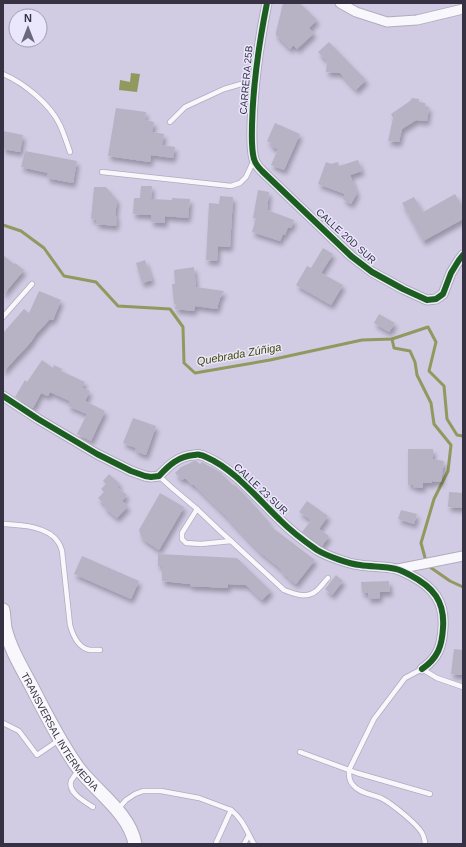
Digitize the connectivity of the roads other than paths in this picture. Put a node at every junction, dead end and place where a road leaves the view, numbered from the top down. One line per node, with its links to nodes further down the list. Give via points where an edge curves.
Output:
1 (267, 3): 5 (street, CARRERA 25B)
2 (340, 3): 3 (street, via 356,12 388,22 417,20)
3 (463, 9)
4 (3, 74): 7 (lane, via 25,87 52,112 60,124)
5 (255, 80): 6 (lane, via 224,89 185,107); 8 (street, CARRERA 25B, via 252,109)
6 (170, 122)
7 (70, 152)
8 (254, 160): 9 (lane, via 246,177 240,183 231,186); 10 (street, CALLE 20D SUR, via 262,172 351,256 372,272 403,289 427,300 436,299 443,294 451,273)
9 (102, 172)
10 (462, 259)
11 (32, 284): 13 (lane)
12 (3, 308): 13 (lane)
13 (8, 312): 14 (lane)
14 (3, 317)
15 (3, 396): 16 (street, via 97,454 144,476)
16 (159, 476): 17 (lane); 21 (street, CALLE 23 SUR, via 178,459 188,455 200,455 216,462 281,521 320,552 359,565)
17 (196, 508): 19 (lane); 19 (lane, via 182,533 182,539 186,543)
18 (3, 524): 24 (lane, via 41,530 58,542 62,551 73,636 88,650)
19 (231, 541): 22 (lane, via 284,590 294,594 305,596 315,592)
20 (463, 556): 21 (street)
21 (398, 569): 25 (street, CALLE 23 SUR, via 431,590 443,613 439,650)
22 (328, 578)
23 (3, 610): 28 (street, TRANSVERSAL INTERMEDIA, via 5,628 14,652)
24 (100, 650)
25 (422, 669): 26 (lane, via 437,678); 31 (lane, via 406,678 374,719)
26 (463, 687)
27 (3, 723): 28 (lane, via 19,731 37,755)
28 (60, 739): 30 (street, TRANSVERSAL INTERMEDIA)
29 (300, 752): 31 (lane)
30 (80, 769): 33 (lane, via 71,781 70,787); 34 (street, TRANSVERSAL INTERMEDIA)
31 (349, 770): 32 (lane); 41 (lane, via 353,786 392,805 416,825 423,834)
32 (430, 794)
33 (93, 807)
34 (117, 810): 35 (lane, via 126,800 144,791 161,791 199,798); 38 (street, TRANSVERSAL INTERMEDIA, via 127,823)
35 (231, 810): 36 (lane); 37 (lane)
36 (249, 835): 39 (lane); 40 (lane)
37 (216, 843)
38 (135, 844)
39 (244, 844)
40 (254, 844)
41 (425, 844)

